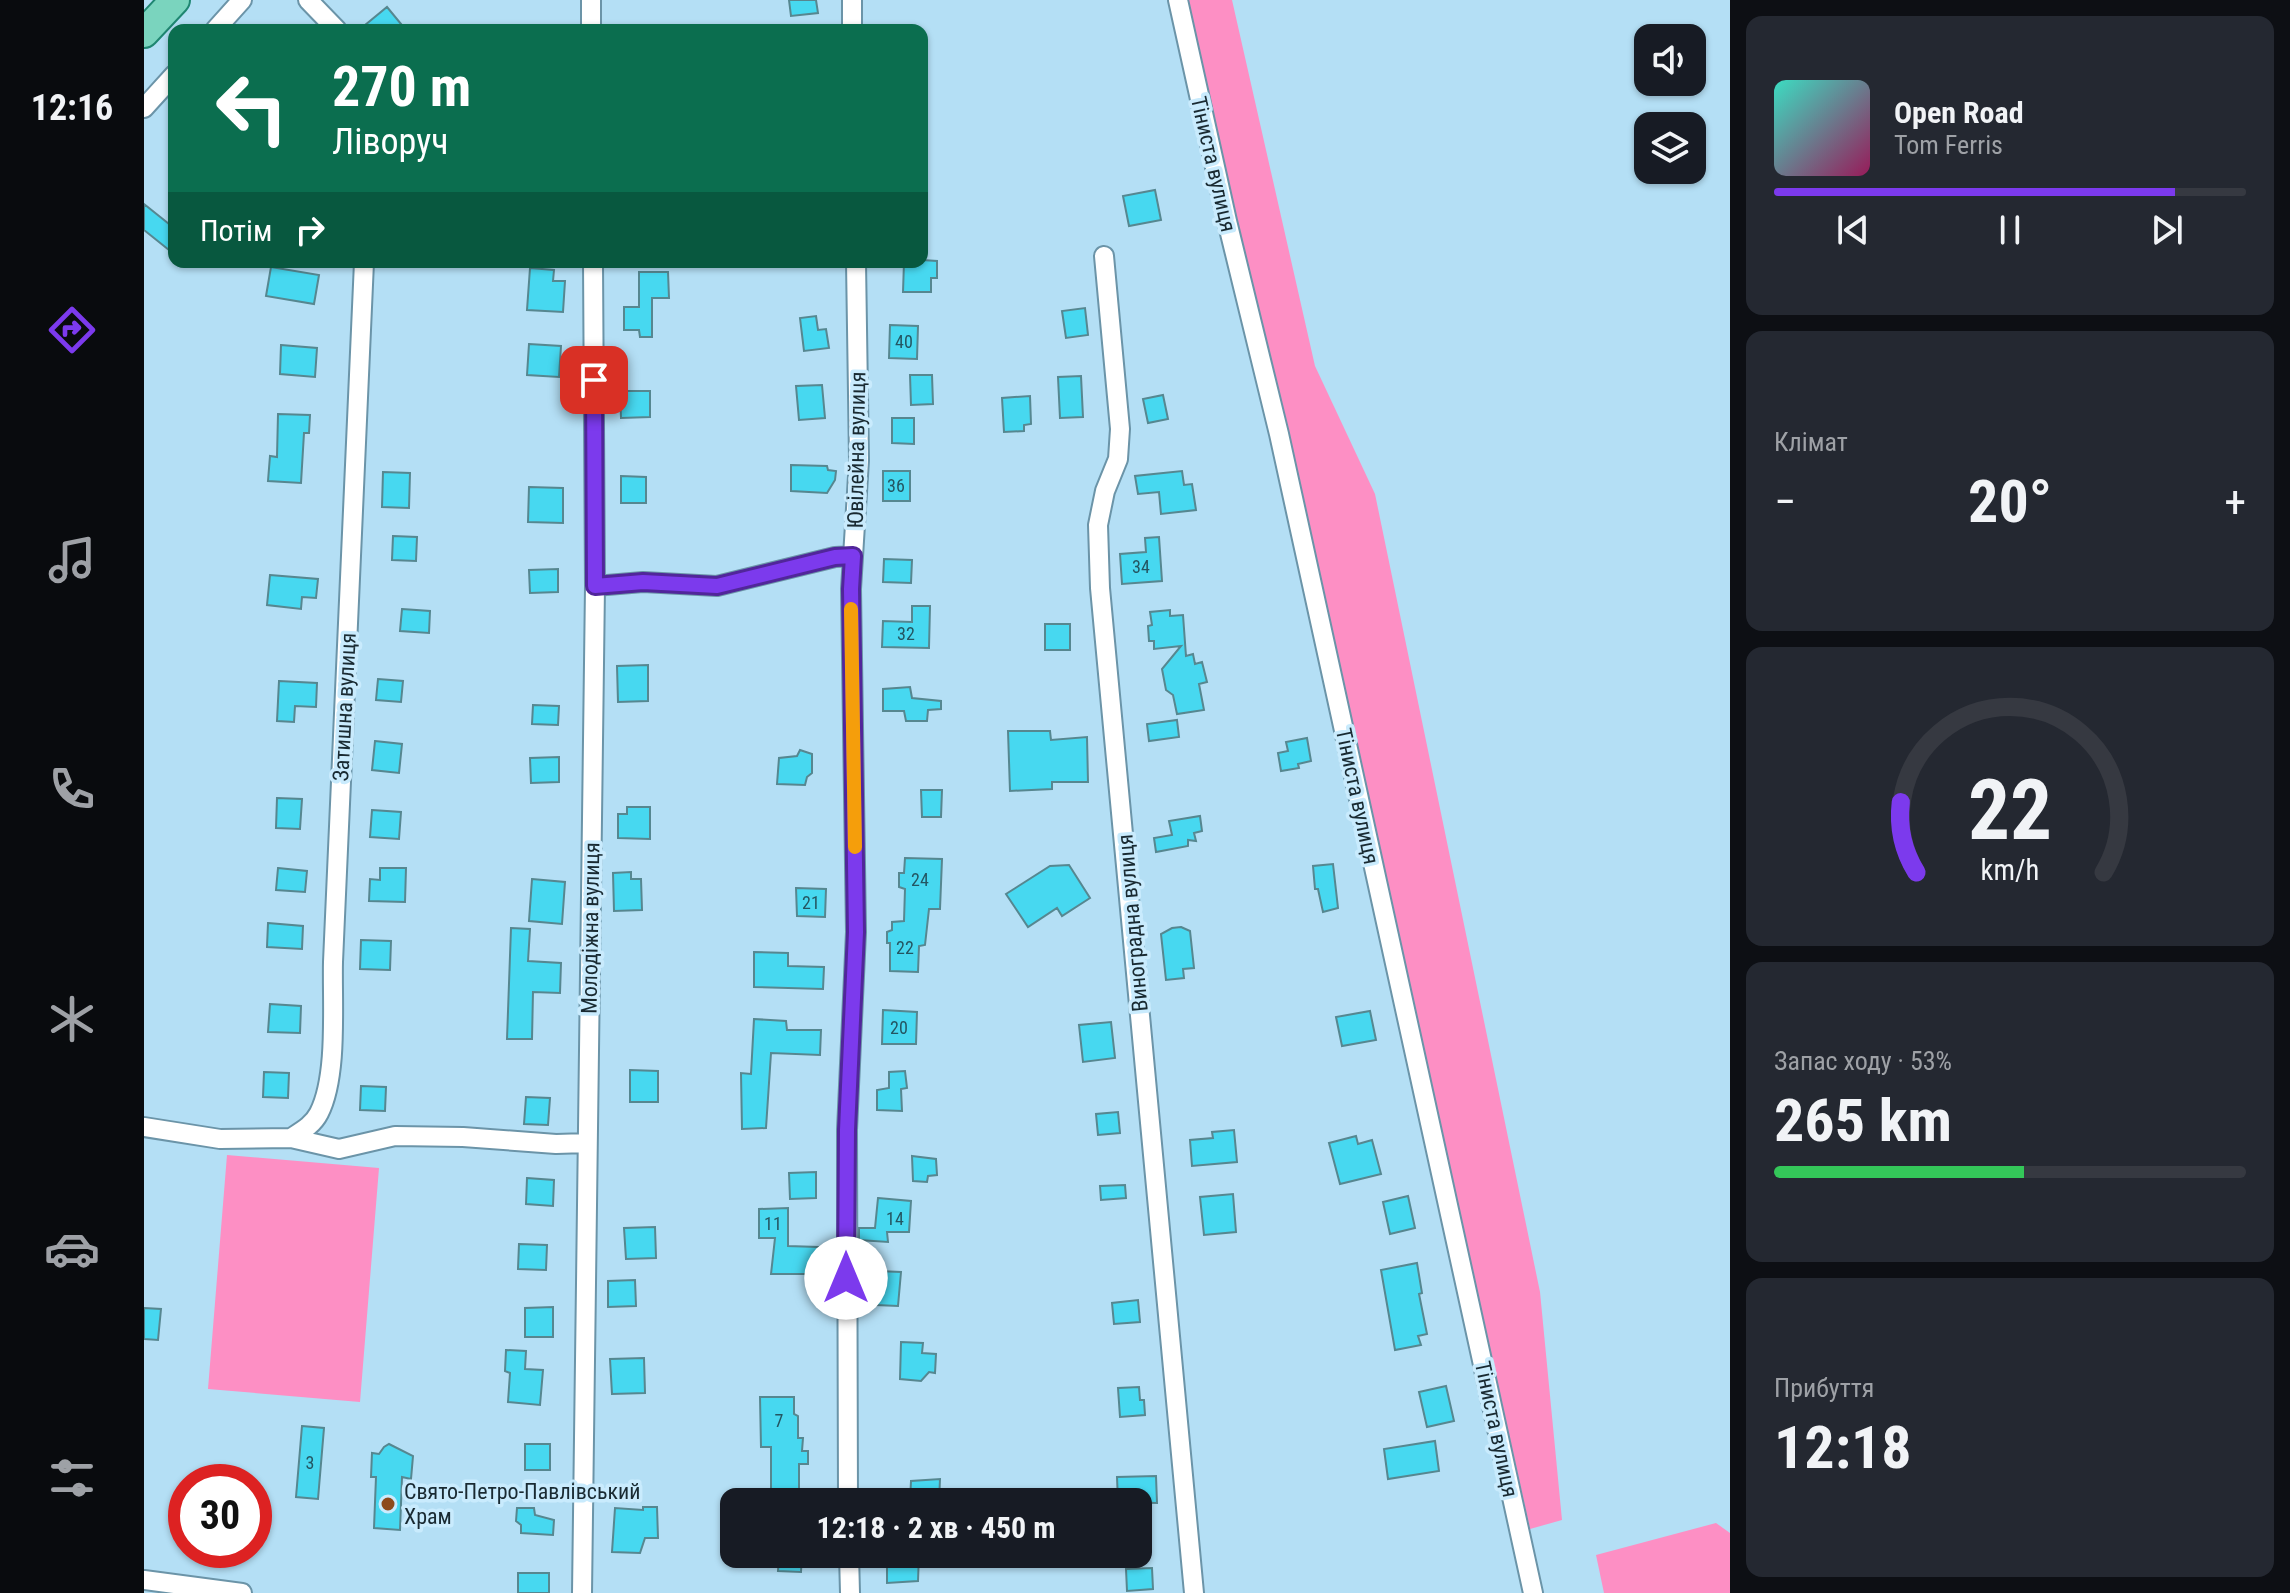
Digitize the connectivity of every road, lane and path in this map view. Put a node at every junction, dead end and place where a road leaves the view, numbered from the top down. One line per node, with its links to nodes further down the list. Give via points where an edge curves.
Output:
1 (175, 0): 11 (main road)
2 (242, 0): 7 (street)
3 (308, 0): 8 (street)
4 (591, 0): 9 (street)
5 (852, 0): 10 (street)
6 (1178, 0): 32 (street, Тіниста вулиця)
7 (220, 24)
8 (331, 24)
9 (591, 24)
10 (852, 24)
11 (144, 33)
12 (168, 82): 13 (street)
13 (144, 108)
14 (1104, 256): 31 (street, Виноградна вулиця, via 1120,429 1118,459 1098,525 1100,588)
15 (364, 268): 20 (street, Затишна вулиця, via 332,1047)
16 (593, 268): 19 (street, Молодіжна вулиця)
17 (856, 268): 18 (street, Ювілейна вулиця, via 859,460)
18 (853, 556): 19 (street, via 717,586); 25 (street, Ювілейна вулиця, via 856,932 847,1130)
19 (595, 586): 23 (street, Молодіжна вулиця)
20 (318, 1115): 22 (street); 24 (street)
21 (144, 1127): 22 (street, via 220,1139)
22 (291, 1138): 24 (street)
23 (587, 1143): 24 (street, via 395,1136); 29 (street, Молодіжна вулиця)
24 (331, 1147)
25 (848, 1488)
26 (849, 1568): 30 (street)
27 (144, 1580): 28 (street)
28 (242, 1593)
29 (582, 1593)
30 (850, 1593)
31 (1194, 1593)
32 (1533, 1593)

